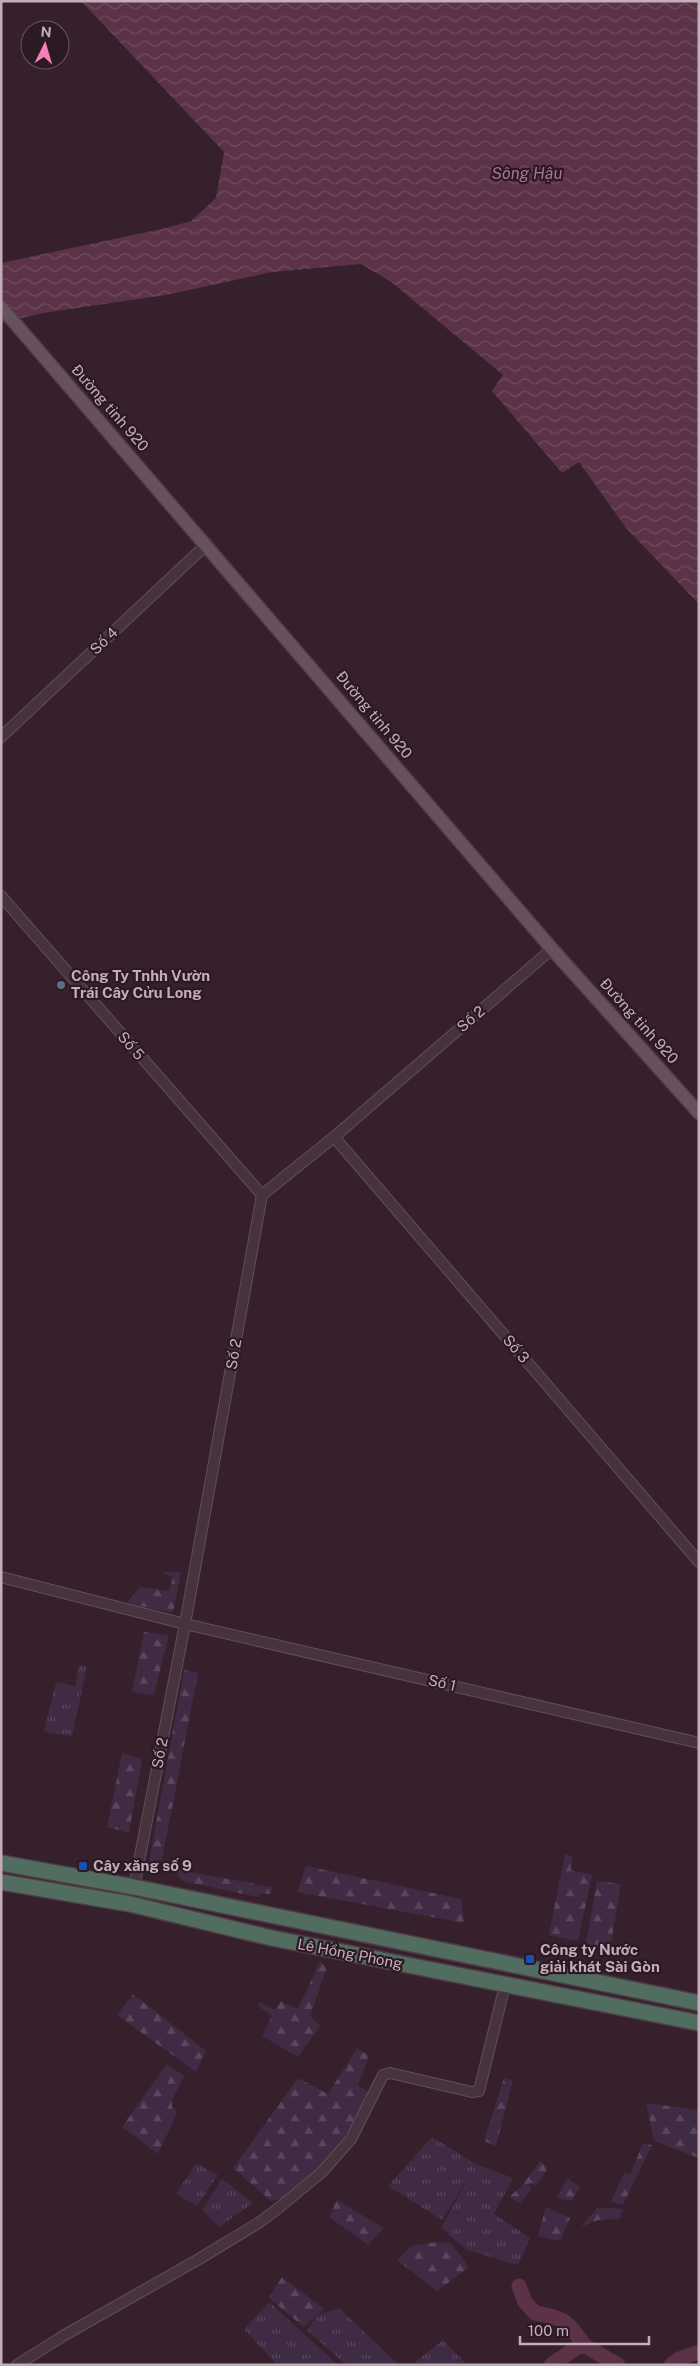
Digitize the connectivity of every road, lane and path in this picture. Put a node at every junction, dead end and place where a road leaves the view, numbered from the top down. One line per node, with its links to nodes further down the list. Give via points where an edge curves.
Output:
1 (1, 307): 2 (main road, Đường tỉnh 920)
2 (207, 544): 3 (street, Số 4); 5 (main road, Đường tỉnh 920)
3 (1, 737)
4 (1, 896): 8 (street, Số 5)
5 (552, 949): 6 (main road, Đường tỉnh 920); 7 (street, Số 2)
6 (699, 1112)
7 (334, 1136): 8 (street, Số 2); 9 (street, Số 3)
8 (262, 1195): 11 (street, Số 2)
9 (699, 1562)
10 (1, 1577): 11 (street, Số 1)
11 (185, 1624): 12 (street, Số 1); 15 (street, Số 2)
12 (699, 1742)
13 (1, 1863): 15 (highway, Lê Hồng Phong)
14 (1, 1882): 16 (highway, Lê Hồng Phong)
15 (134, 1887): 16 (highway); 18 (highway, Lê Hồng Phong)
16 (130, 1904): 17 (highway, Lê Hồng Phong, via 272,1938)
17 (505, 1985): 19 (highway, Lê Hồng Phong); 20 (street, via 479,2091 382,2074 351,2139 322,2172 289,2199 224,2244)
18 (699, 2003)
19 (699, 2023)
20 (17, 2365)

